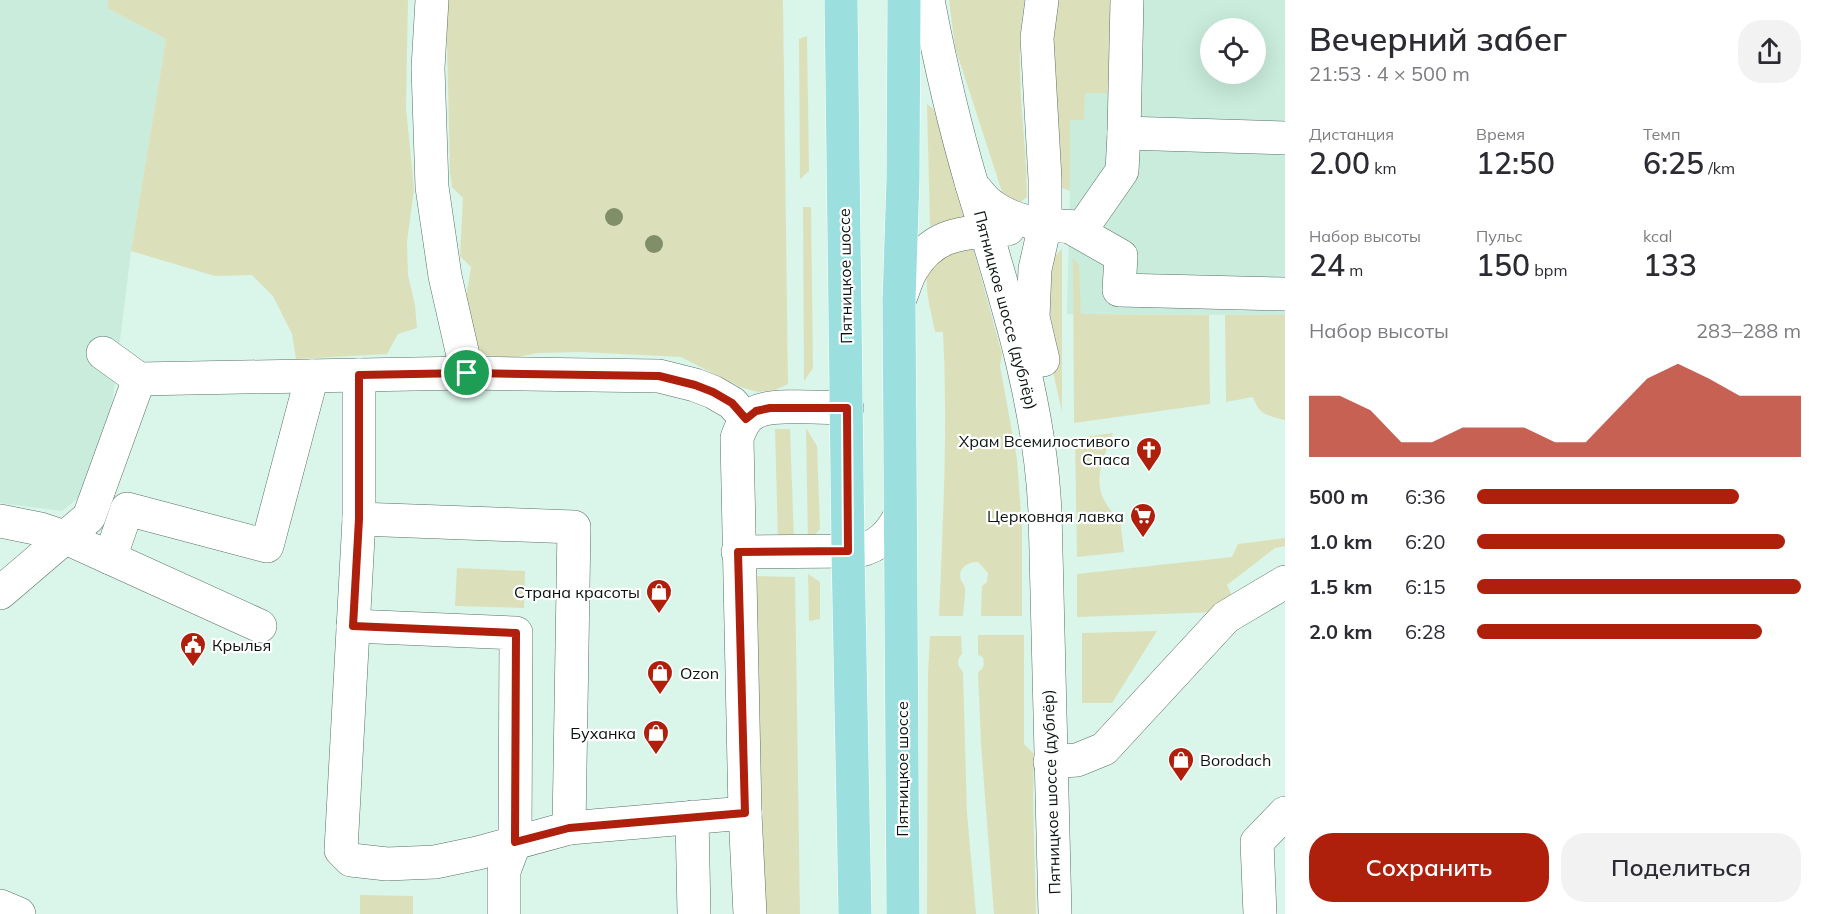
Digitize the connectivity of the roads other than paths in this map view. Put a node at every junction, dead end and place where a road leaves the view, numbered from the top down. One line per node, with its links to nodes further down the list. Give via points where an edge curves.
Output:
1 (432, 0): 14 (street, via 428,68 432,187 445,276)
2 (841, 0): 18 (main road, Пятницкое шоссе)
3 (1042, 0): 9 (street, via 1037,38 1045,179)
4 (1126, 0): 6 (street)
5 (912, 3): 8 (street, Пятницкое шоссе (дублёр), via 942,72); 12 (main road, Пятницкое шоссе)
6 (1124, 133): 7 (street); 9 (street, via 1122,171)
7 (1285, 138)
8 (972, 185): 9 (street, via 992,206 1012,216); 10 (street, Пятницкое шоссе (дублёр))
9 (1066, 226): 10 (street); 11 (street, via 1121,256 1119,290); 20 (street, via 1035,269 1033,317 1044,363 1048,404)
10 (987, 232): 12 (street, via 939,241 910,272); 20 (street, Пятницкое шоссе (дублёр), via 1036,423)
11 (1285, 294)
12 (899, 302): 21 (main road, Пятницкое шоссе)
13 (103, 353): 17 (street)
14 (467, 373): 15 (street); 19 (street, via 659,376 713,392 732,403)
15 (359, 375): 16 (street); 22 (street)
16 (312, 376): 17 (street); 27 (street, via 267,546 127,509)
17 (139, 379): 24 (street, via 89,517)
18 (847, 408): 19 (street, via 770,408 756,411); 25 (main road, Пятницкое шоссе)
19 (746, 419): 26 (street, via 736,447)
20 (1043, 475): 32 (street, Пятницкое шоссе (дублёр))
21 (900, 516): 25 (street, via 880,543); 44 (main road, Пятницкое шоссе)
22 (359, 519): 31 (street); 36 (street, via 574,527)
23 (0, 521): 24 (street)
24 (64, 537): 27 (street); 29 (street)
25 (848, 551): 26 (street); 43 (main road, Пятницкое шоссе)
26 (738, 552): 33 (street)
27 (110, 558): 30 (street)
28 (1285, 582): 32 (street, via 1226,617 1104,749 1077,760)
29 (0, 593)
30 (260, 626)
31 (353, 626): 37 (street, via 516,633); 37 (street, via 341,850 351,860 387,864 435,862)
32 (1050, 762): 45 (street, Пятницкое шоссе (дублёр))
33 (745, 813): 35 (street); 42 (street)
34 (1285, 813): 46 (street, via 1257,842)
35 (692, 817): 36 (street); 41 (street)
36 (569, 828): 37 (street)
37 (515, 842): 40 (street, via 504,871)
38 (0, 906): 39 (street)
39 (19, 914)
40 (504, 914)
41 (694, 914)
42 (750, 914)
43 (855, 914)
44 (903, 914)
45 (1055, 914)
46 (1260, 914)

